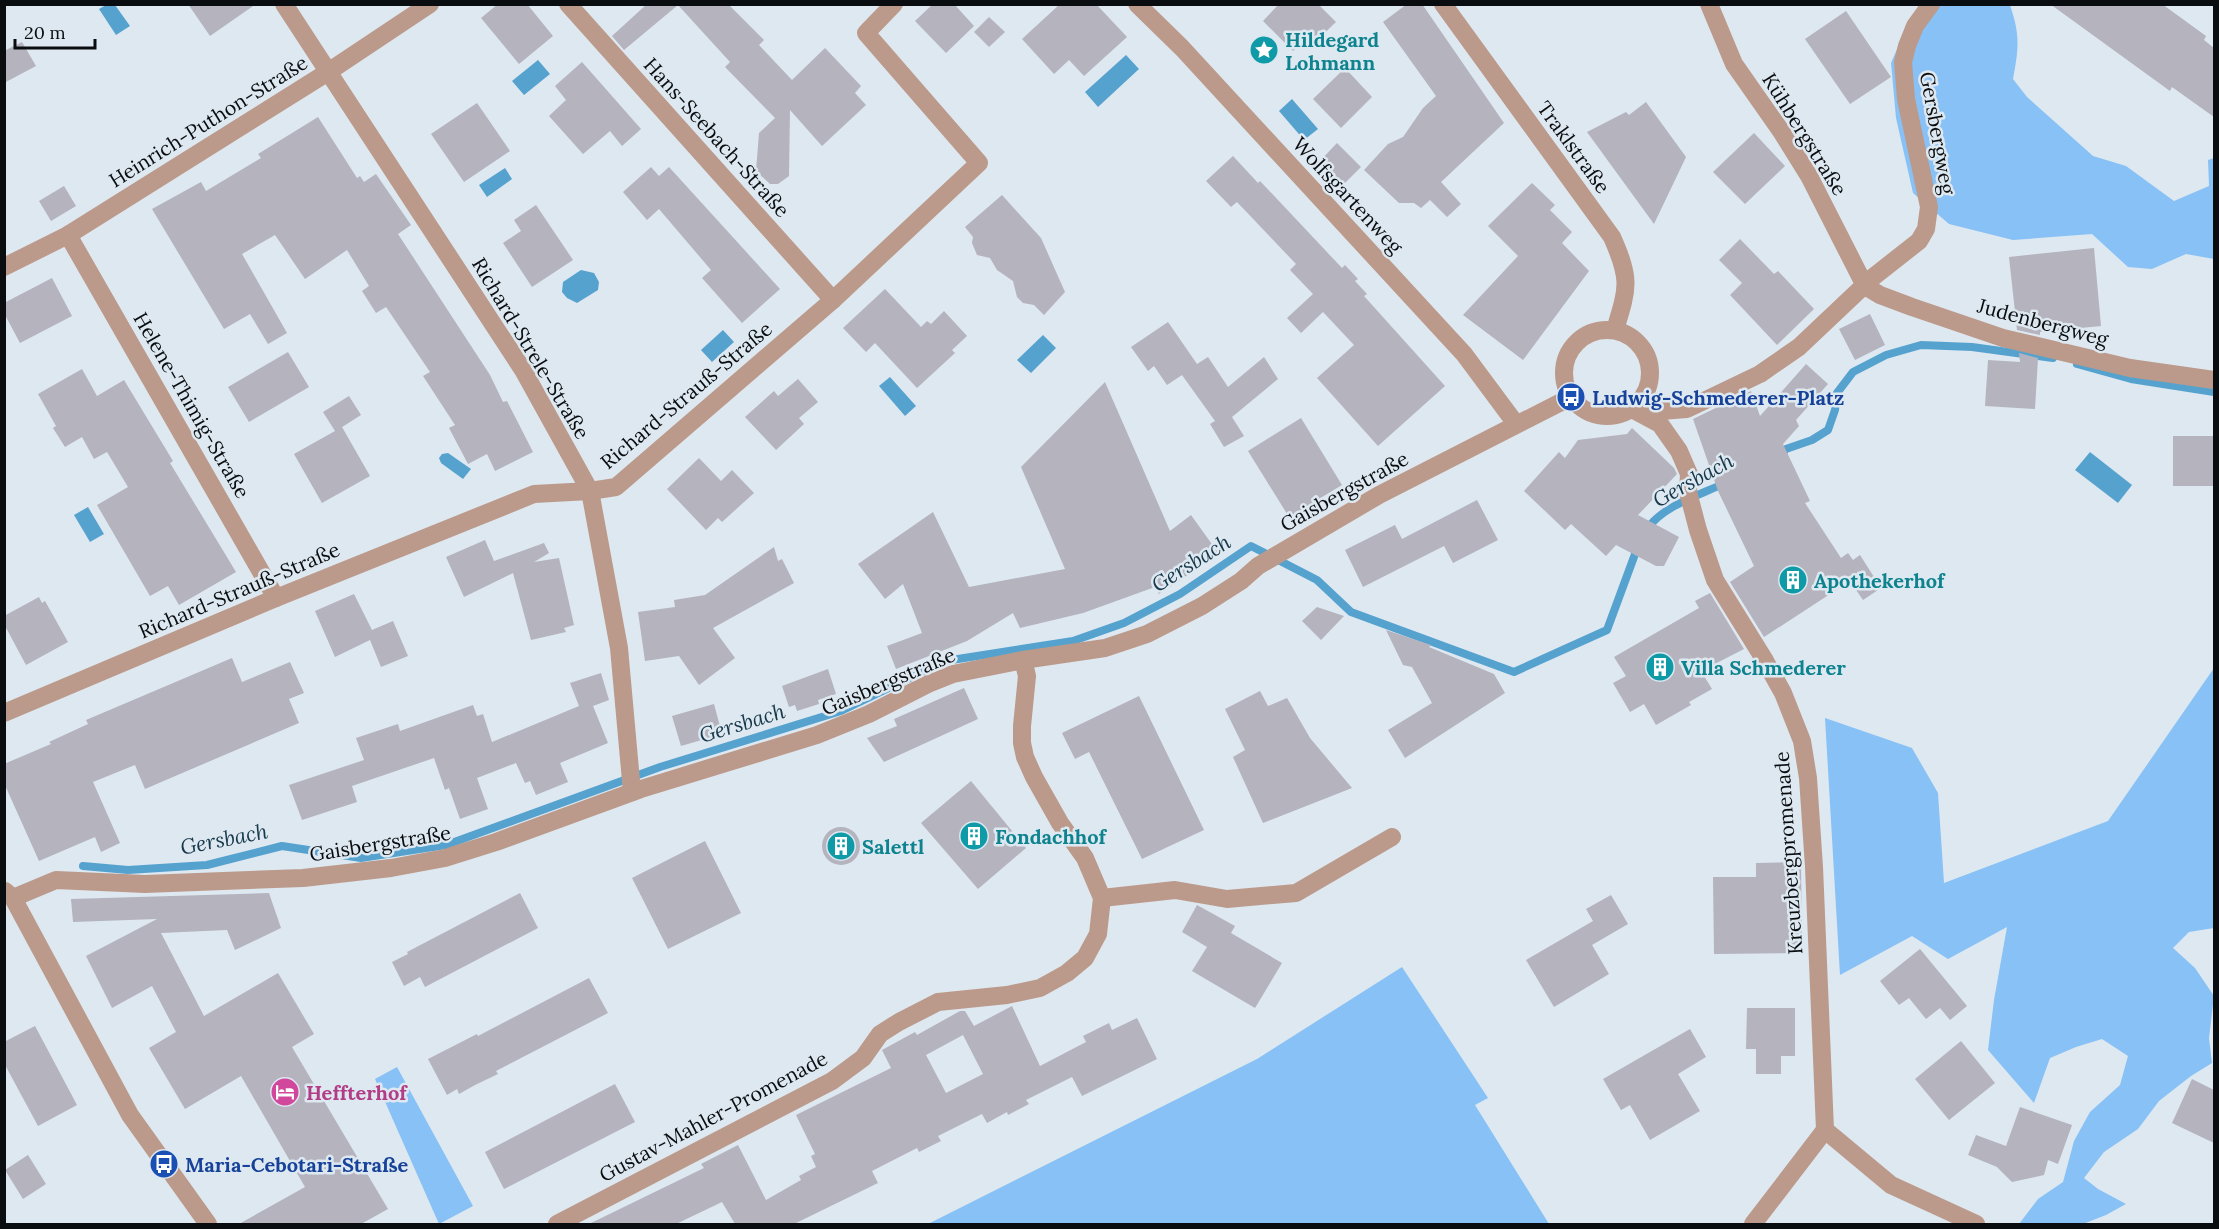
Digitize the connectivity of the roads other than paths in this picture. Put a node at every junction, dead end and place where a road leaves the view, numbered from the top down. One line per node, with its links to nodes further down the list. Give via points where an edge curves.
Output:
1 (284, 4): 9 (street, Richard-Strele-Straße)
2 (430, 4): 9 (street, Heinrich-Puthon-Straße)
3 (568, 4): 13 (street, Hans-Seebach-Straße)
4 (894, 4): 13 (street, Richard-Strauß-Straße, via 866,33 979,163)
5 (1137, 4): 18 (street, Wolfsgartenweg, via 1464,354)
6 (1443, 4): 14 (street, Traklstraße, via 1612,237 1624,264 1626,292)
7 (1710, 4): 12 (street, Kühbergstraße, via 1734,64 1809,176)
8 (1932, 4): 12 (street, Gersbergweg, via 1915,26 1903,62 1906,99 1929,207 1926,229 1919,241)
9 (328, 72): 10 (street, Heinrich-Puthon-Straße); 19 (street, Richard-Strele-Straße, via 523,370)
10 (68, 235): 11 (street, Heinrich-Puthon-Straße); 20 (street, Helene-Thimig-Straße)
11 (4, 267)
12 (1866, 286): 15 (street, Judenbergweg, via 1880,295 1986,333 2108,363); 17 (street, via 1787,356 1760,374 1687,409 1671,411)
13 (833, 300): 19 (street, Richard-Strauß-Straße, via 616,486)
14 (1615, 330): 16 (street, via 1587,335 1567,356 1565,384); 17 (street, via 1638,342 1650,364 1648,390)
15 (2214, 380)
16 (1571, 397): 17 (street, via 1592,414 1612,416); 18 (street, Gaisbergstraße)
17 (1637, 405): 27 (street, Kreuzbergpromenade, via 1660,424 1679,451 1689,474 1690,500 1715,579 1783,693 1802,741 1814,867)
18 (1515, 424): 21 (street, Gaisbergstraße, via 1379,495 1258,566 1203,606 1147,634 1105,648)
19 (590, 491): 20 (street, Richard-Strauß-Straße, via 534,494); 23 (street, Richard-Strele-Straße, via 619,648)
20 (276, 597): 22 (street, Richard-Strauß-Straße)
21 (1023, 660): 23 (street, Gaisbergstraße, via 953,674 817,735); 26 (street, Gustav-Mahler-Promenade, via 1027,676 1022,726 1025,757 1060,824 1085,858)
22 (4, 713)
23 (632, 792): 25 (street, Gaisbergstraße, via 445,858 391,868 303,878 202,882 56,880)
24 (1392, 837): 26 (street, via 1296,893 1227,899 1175,890)
25 (9, 894): 28 (street, via 130,1115)
26 (1102, 898): 29 (street, Gustav-Mahler-Promenade, via 1098,934 1084,958 1067,974 1040,988 938,1002 880,1034 863,1058 832,1081)
27 (1825, 1130): 30 (street); 31 (street, via 1891,1185)
28 (208, 1224)
29 (557, 1224)
30 (1753, 1224)
31 (1976, 1224)

